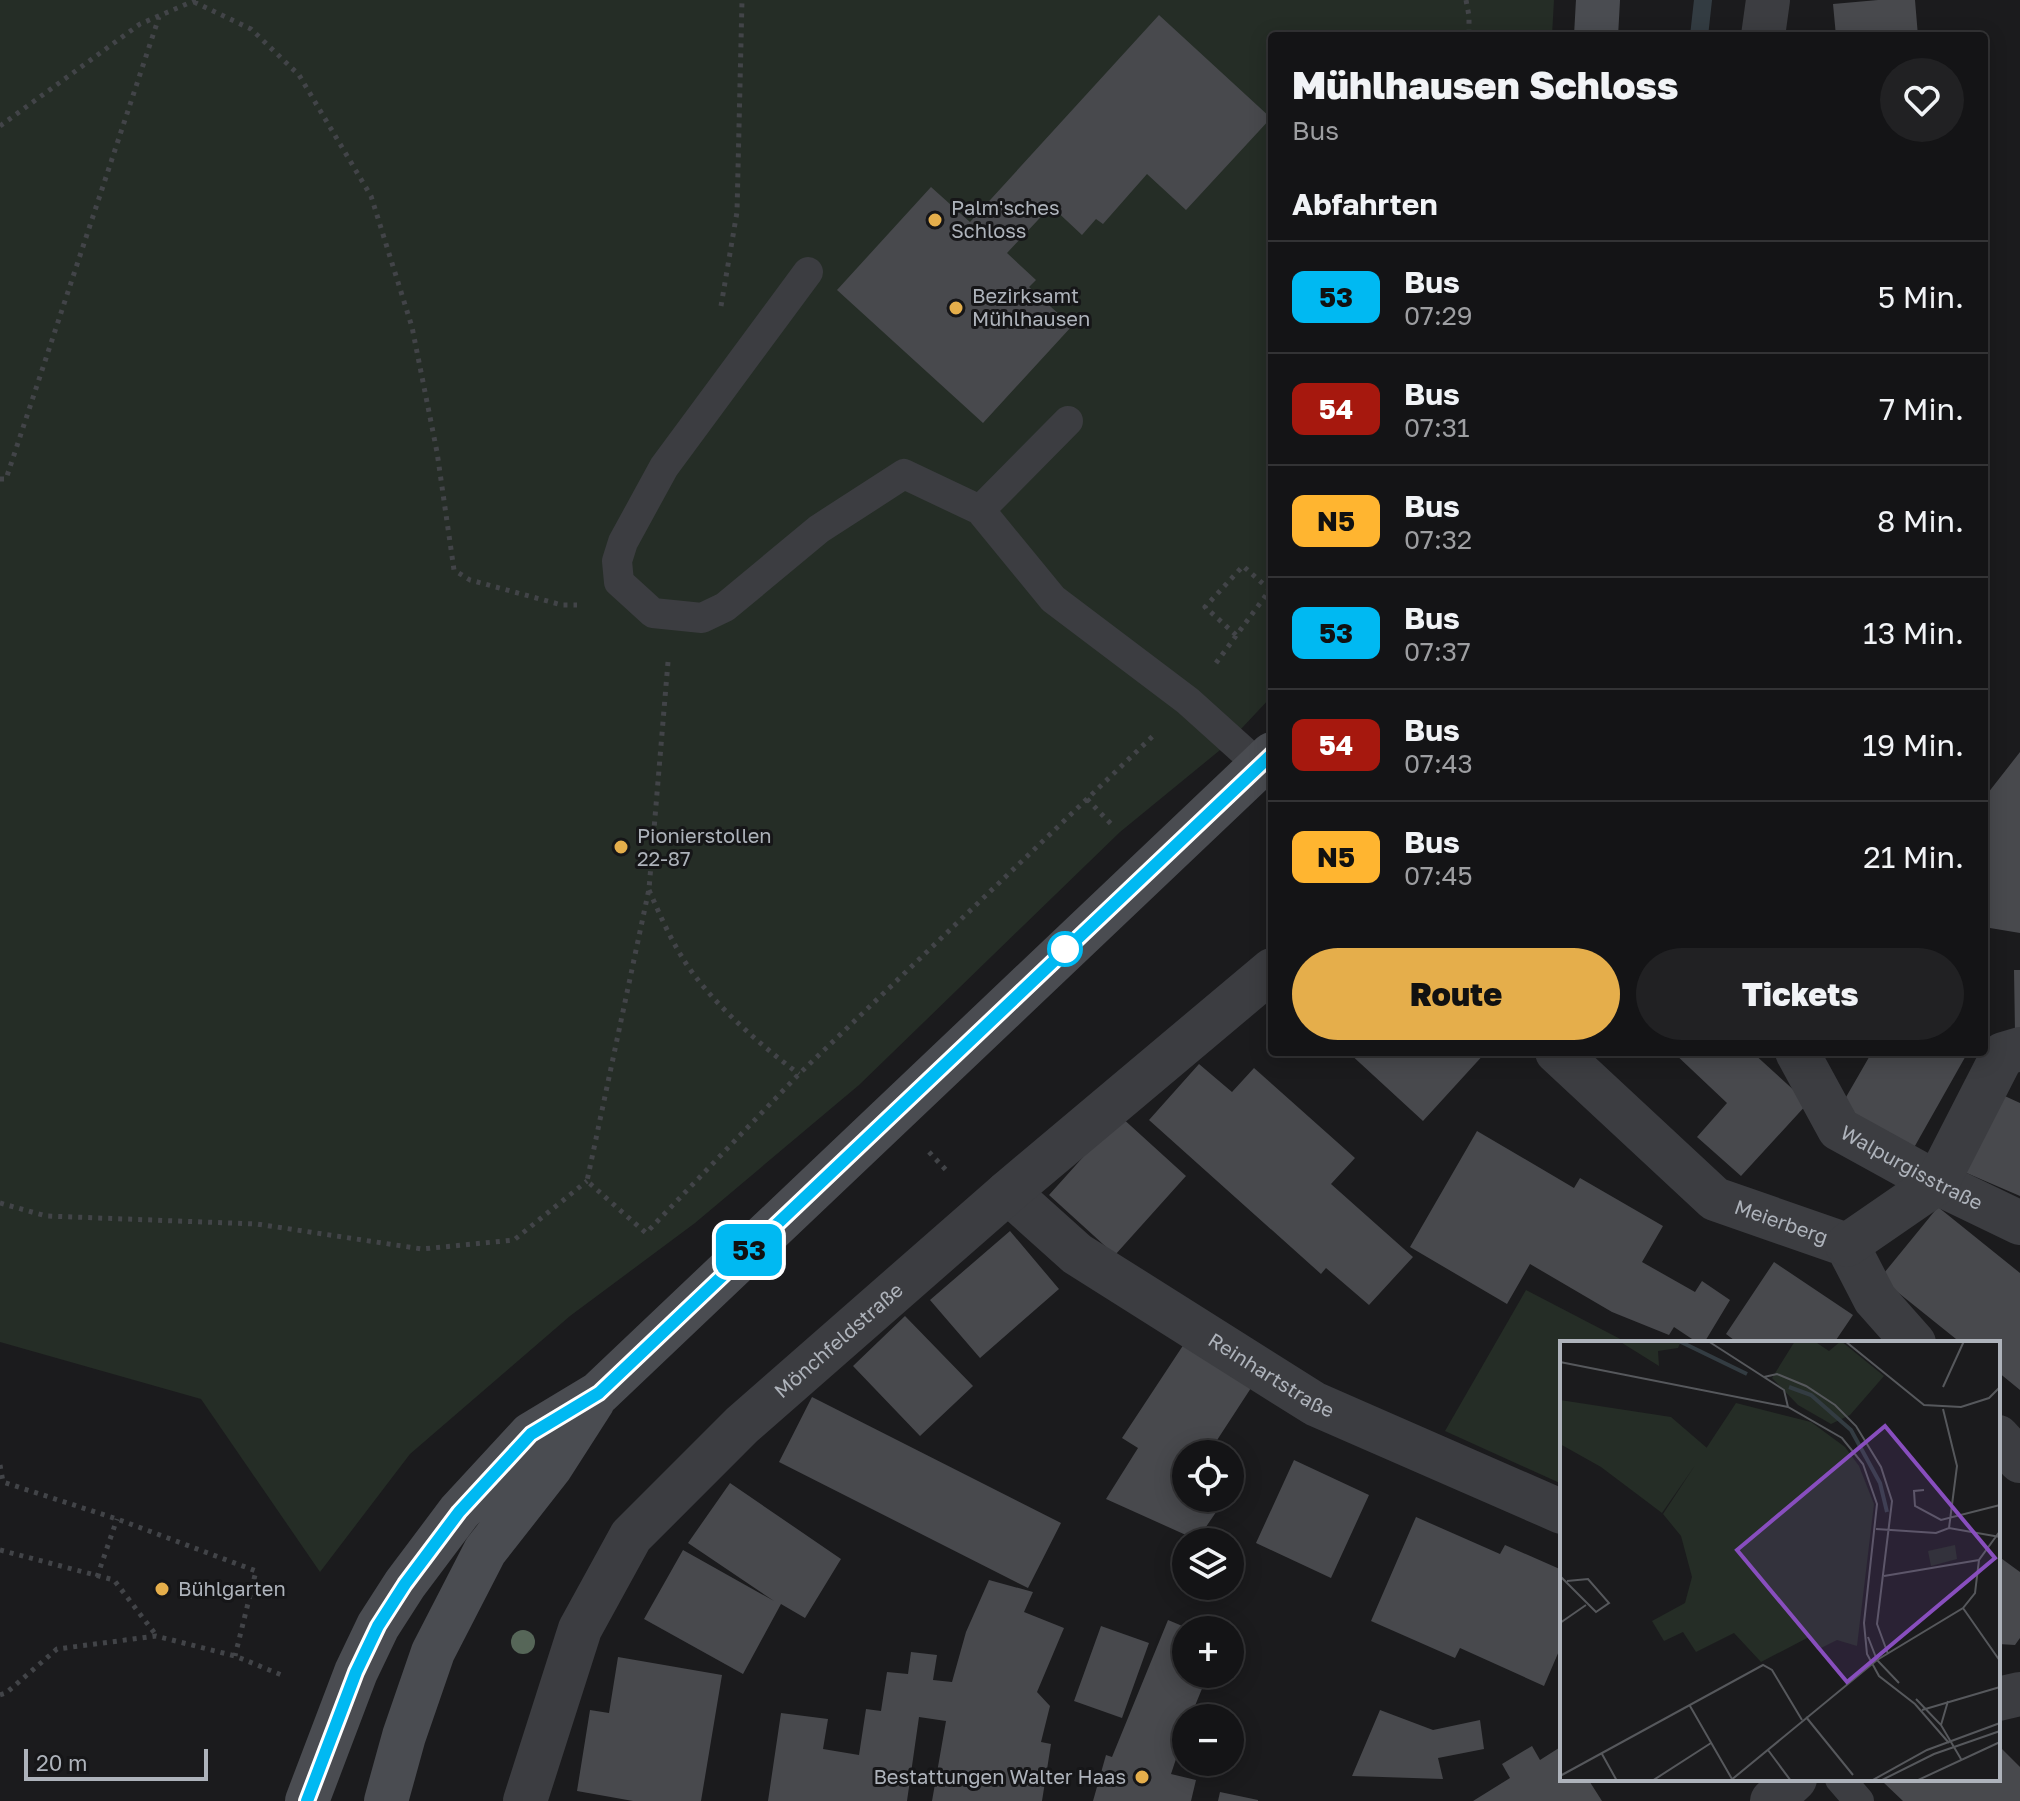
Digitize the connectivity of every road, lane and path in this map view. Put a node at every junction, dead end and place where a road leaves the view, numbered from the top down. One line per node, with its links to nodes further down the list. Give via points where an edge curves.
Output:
1 (742, 0): 12 (path, via 737,212)
2 (1466, 0): 7 (path)
3 (1598, 0): 8 (main road)
4 (1768, 0): 9 (street)
5 (195, 1): 6 (path); 18 (path, via 251,29 299,75 371,196 412,327 454,570 470,580)
6 (159, 17): 10 (path, via 140,24); 14 (path, via 6,479)
7 (1469, 32)
8 (1596, 32)
9 (1764, 32)
10 (0, 126)
11 (808, 272): 19 (lane, via 664,467 623,542 617,561 619,582 653,613)
12 (720, 312)
13 (1068, 421): 15 (lane)
14 (0, 479)
15 (980, 510): 19 (lane, via 904,474 819,529 725,607 702,618); 21 (lane, via 1053,599)
16 (1268, 587): 20 (path, via 1243,566 1205,607)
17 (1268, 593): 20 (path)
18 (562, 605)
19 (673, 617): 23 (path)
20 (1236, 635): 21 (path)
21 (1188, 701): 22 (lane); 28 (path)
22 (1268, 766): 29 (main road)
23 (649, 889): 28 (path, via 683,960 726,1010); 30 (path)
24 (1268, 973): 32 (street, Mönchfeldstraße)
25 (2020, 1049): 31 (street, via 2003,1054)
26 (1561, 1056): 35 (street, Meierberg, via 1715,1199)
27 (1799, 1056): 31 (street, Walpurgisstraße, via 1839,1129)
28 (799, 1074): 30 (path, via 646,1233)
29 (893, 1113): 32 (path); 37 (main road)
30 (587, 1181): 33 (path, via 514,1240 422,1249 257,1224 46,1216)
31 (1937, 1183): 34 (street, Walpurgisstraße); 35 (street)
32 (996, 1202): 41 (street, Reinhartstraße, via 1315,1404); 55 (street, Mönchfeldstraße, via 742,1425 631,1536 580,1629)
33 (0, 1203)
34 (2020, 1223)
35 (1847, 1245): 36 (street, Meierberg, via 1875,1299)
36 (1912, 1341)
37 (599, 1393): 53 (main road, via 531,1434 459,1512 405,1584 356,1672); 54 (main road, via 550,1468 485,1551 433,1652)
38 (2000, 1439): 39 (street)
39 (2020, 1461)
40 (0, 1465): 42 (path, via 3,1482)
41 (1560, 1511)
42 (117, 1519): 44 (path); 46 (path, via 256,1571)
43 (0, 1550): 44 (path)
44 (97, 1577): 45 (path, via 114,1580)
45 (156, 1636): 46 (path); 49 (path, via 57,1649)
46 (235, 1656): 47 (path)
47 (284, 1676)
48 (2020, 1694): 50 (street)
49 (0, 1695)
50 (2000, 1699)
51 (1793, 1781): 56 (street)
52 (1842, 1781): 57 (lane)
53 (307, 1801)
54 (386, 1801)
55 (525, 1801)
56 (1772, 1801)
57 (1859, 1801)

